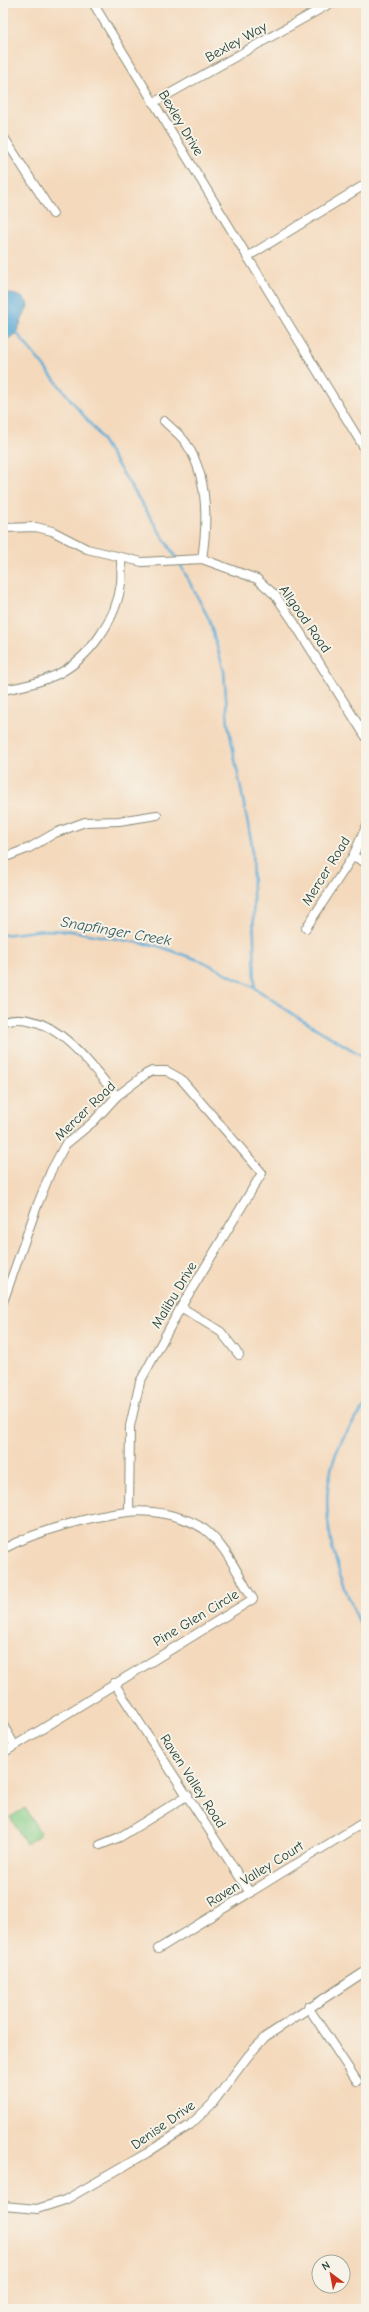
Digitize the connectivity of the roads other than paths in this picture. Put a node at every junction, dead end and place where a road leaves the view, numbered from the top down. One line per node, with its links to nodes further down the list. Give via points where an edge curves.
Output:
1 (93, 3): 3 (street, Bexley Drive)
2 (331, 3): 3 (street, Bexley Way)
3 (153, 103): 7 (street, Bexley Drive)
4 (3, 136): 6 (street)
5 (366, 184): 7 (street)
6 (53, 214)
7 (247, 257): 9 (street, Bexley Drive)
8 (164, 421): 12 (street, via 185,442 195,460 202,484 206,535)
9 (366, 451)
10 (3, 528): 11 (street, Allgood Road, via 36,527 87,549)
11 (121, 558): 12 (street, Allgood Road, via 142,562); 13 (street, via 121,583 117,604 95,642 56,675 26,686)
12 (202, 558): 14 (street, Allgood Road, via 257,579 275,595)
13 (3, 690)
14 (366, 737)
15 (157, 814): 18 (street, via 119,821 85,822)
16 (366, 827): 17 (street, Mercer Road)
17 (353, 856): 19 (street); 20 (street, Mercer Road)
18 (3, 858)
19 (366, 863)
20 (306, 928)
21 (3, 1021): 22 (street, via 25,1020 43,1025 54,1032 65,1040)
22 (117, 1096): 23 (street, Mercer Road, via 146,1074 152,1071 167,1071 181,1079); 24 (street, Mercer Road, via 93,1122 65,1145 37,1206)
23 (215, 1119): 25 (street, Malibu Drive, via 262,1173)
24 (3, 1302)
25 (182, 1306): 26 (street, via 221,1332); 27 (street, Malibu Drive, via 151,1360 134,1402 130,1426)
26 (239, 1355)
27 (129, 1512): 28 (street, Pine Glen Circle, via 72,1523); 29 (street, Pine Glen Circle, via 166,1515 190,1521 205,1530 221,1547 253,1599)
28 (3, 1549)
29 (114, 1683): 31 (street, Pine Glen Circle); 33 (street, Raven Valley Road)
30 (3, 1726): 31 (street)
31 (15, 1746): 32 (street, Pine Glen Circle)
32 (3, 1753)
33 (188, 1795): 35 (street, via 120,1837); 36 (street, Raven Valley Road)
34 (366, 1821): 36 (street, Raven Valley Court)
35 (100, 1845)
36 (250, 1893): 37 (street, Raven Valley Court)
37 (158, 1949)
38 (366, 1971): 39 (street, Denise Drive)
39 (308, 2008): 40 (street); 41 (street, Denise Drive, via 265,2037 212,2104 190,2125 147,2153 65,2200 37,2209)
40 (357, 2081)
41 (3, 2206)

